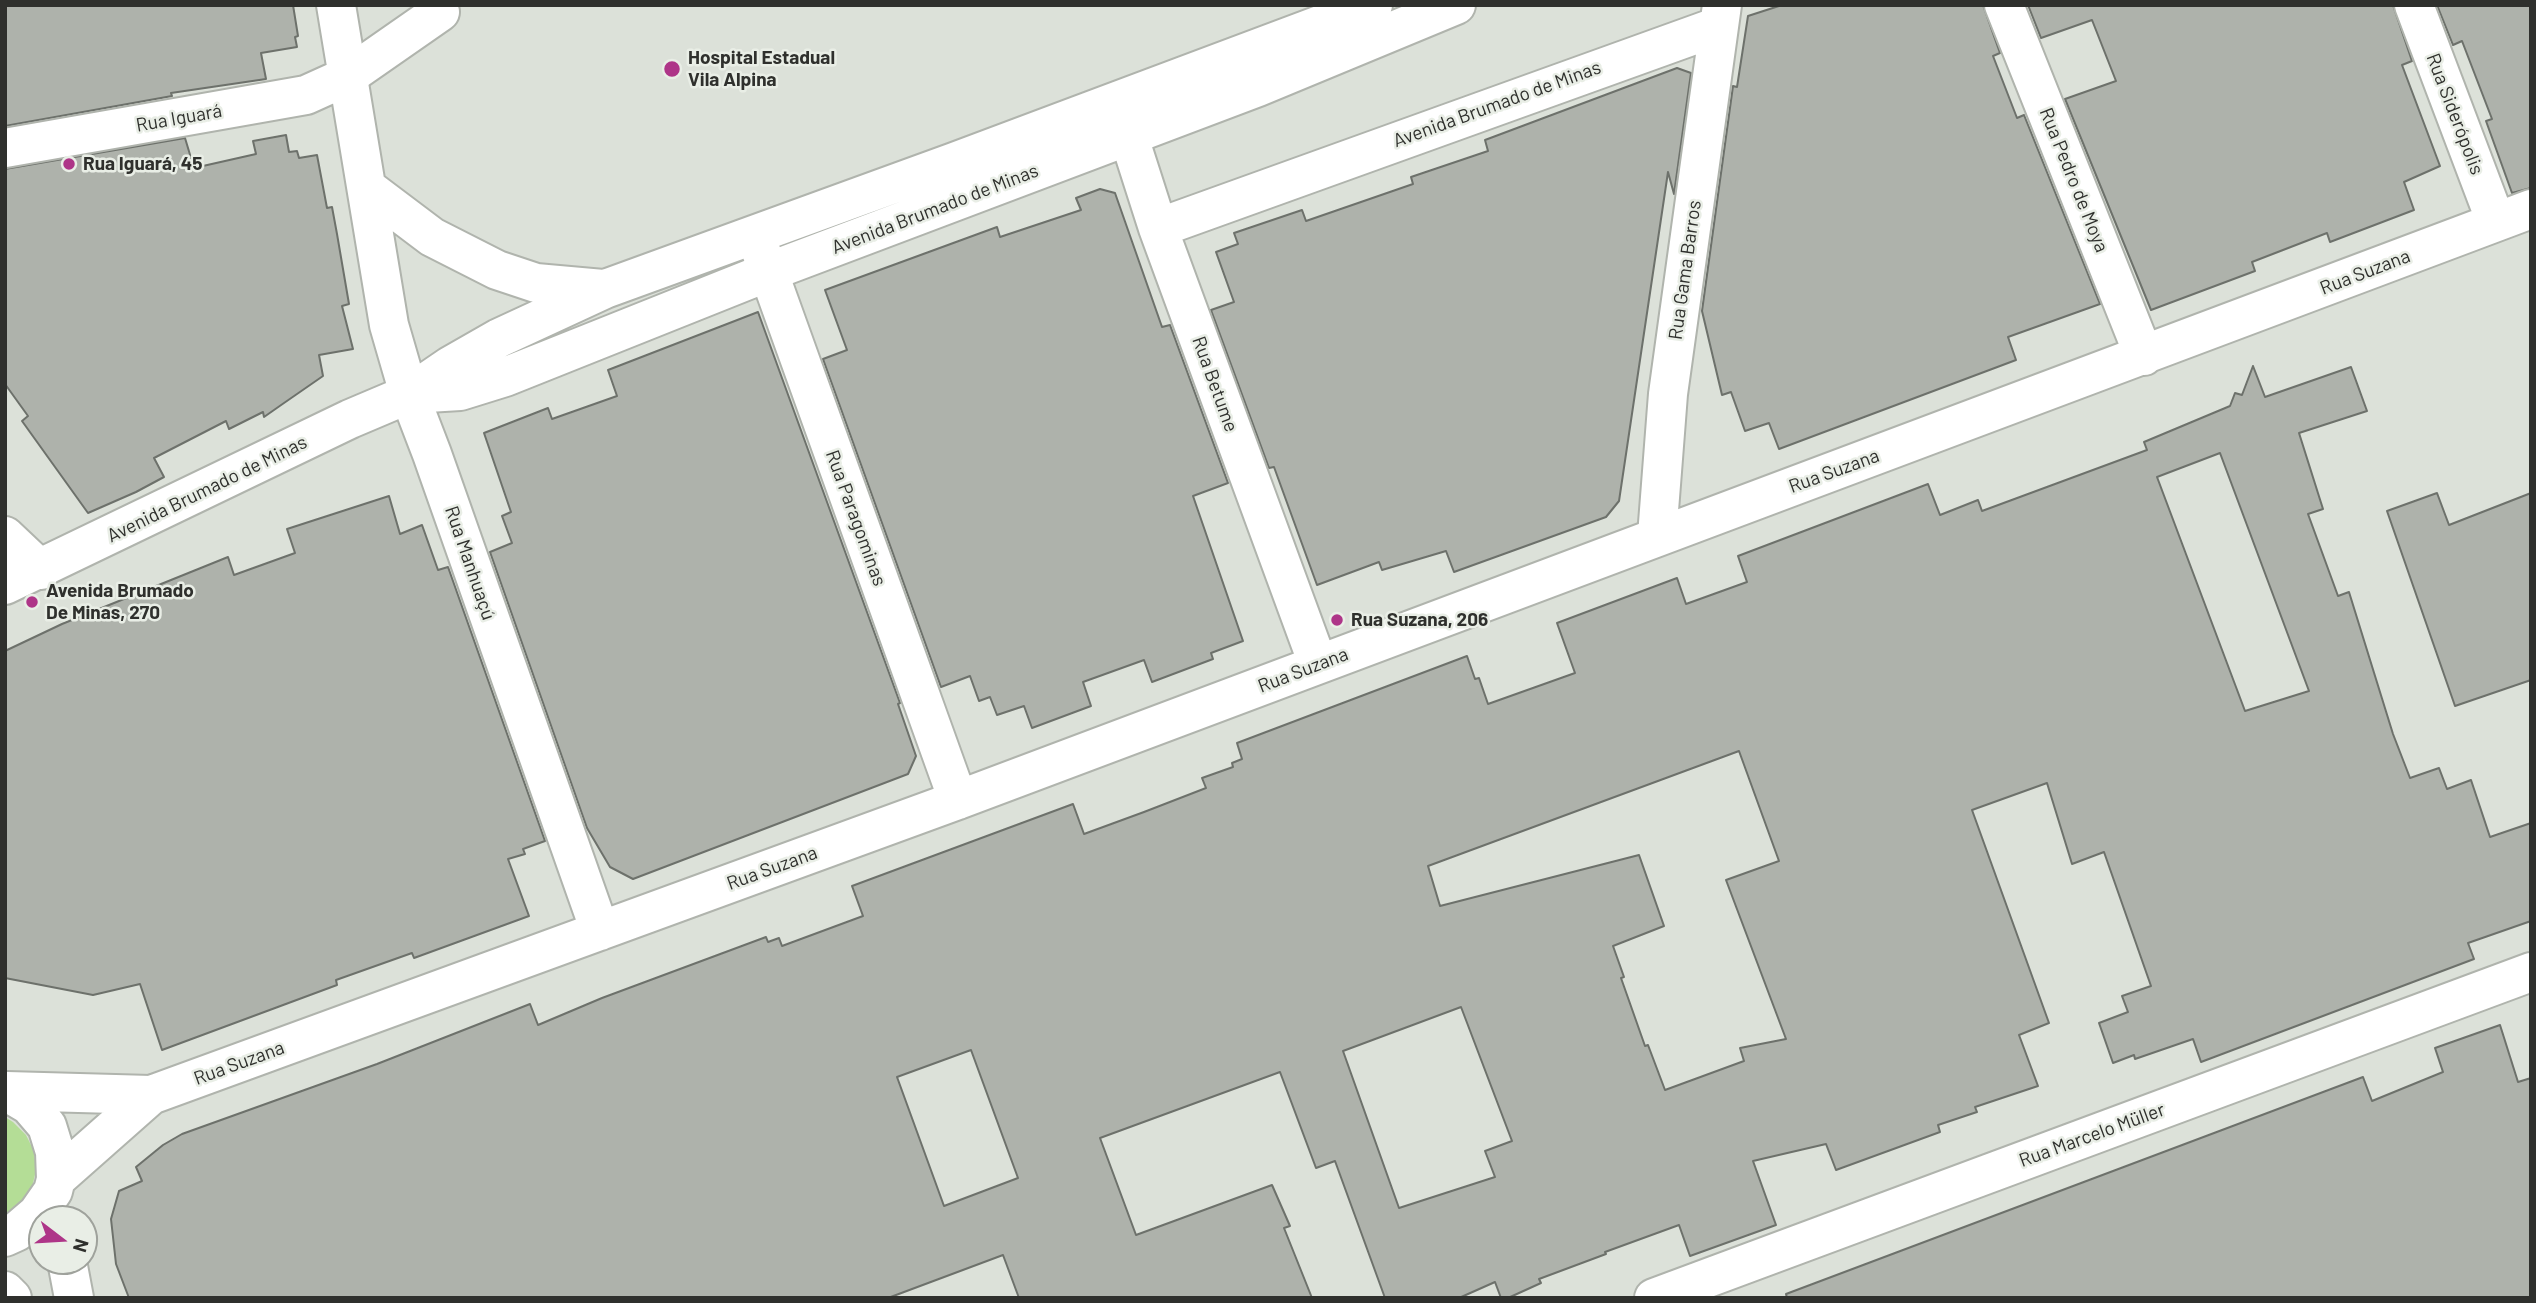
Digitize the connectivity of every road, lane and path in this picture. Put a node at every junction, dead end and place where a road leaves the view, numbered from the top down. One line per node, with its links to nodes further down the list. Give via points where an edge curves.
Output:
1 (336, 5): 8 (street, Rua Manhuaçú)
2 (1373, 5): 9 (street, Avenida Brumado de Minas)
3 (1457, 5): 9 (street, Avenida Brumado de Minas, via 1258,87)
4 (2004, 5): 17 (street, Rua Pedro de Moya)
5 (2414, 5): 12 (street, Rua Siderópolis)
6 (440, 12): 8 (street, Rua Iguará)
7 (1720, 15): 13 (street, Avenida Brumado de Minas); 20 (street, Rua Gama Barros, via 1668,394)
8 (348, 76): 10 (street, Rua Iguará, via 306,95); 11 (street, Rua Manhuaçú)
9 (1123, 119): 13 (street, Rua Betume); 14 (street, Avenida Brumado de Minas); 15 (street, Avenida Brumado de Minas)
10 (5, 148)
11 (367, 188): 16 (street, via 432,237 497,270 536,283); 18 (street, Rua Manhuaçú, via 389,326)
12 (2513, 216): 17 (street, Rua Suzana)
13 (1158, 228): 23 (street, Rua Betume)
14 (755, 235): 15 (street, Rua Paragominas); 16 (street, Avenida Brumado de Minas)
15 (768, 272): 18 (street, Avenida Brumado de Minas, via 505,377 460,391); 24 (street, Rua Paragominas)
16 (605, 289): 18 (street, Avenida Brumado de Minas, via 499,338)
17 (2144, 356): 20 (street, Rua Suzana)
18 (409, 394): 21 (street, Avenida Brumado de Minas); 25 (street, Rua Manhuaçú)
19 (5, 536): 21 (street)
20 (1657, 536): 23 (street, Rua Suzana)
21 (41, 570): 22 (street, Avenida Brumado de Minas)
22 (5, 586)
23 (1318, 664): 24 (street, Rua Suzana)
24 (958, 800): 25 (street, Rua Suzana)
25 (600, 931): 28 (street, Rua Suzana)
26 (2531, 972): 35 (street, Rua Marcelo Müller)
27 (6, 1091): 28 (street, Rua Suzana); 29 (street, via 29,1105 47,1126 55,1152)
28 (151, 1095): 29 (street, Rua Suzana)
29 (56, 1196): 30 (street, Rua Suzana)
30 (5, 1237)
31 (70, 1275): 34 (street)
32 (5, 1291): 33 (street)
33 (12, 1298)
34 (75, 1298)
35 (1654, 1298)

